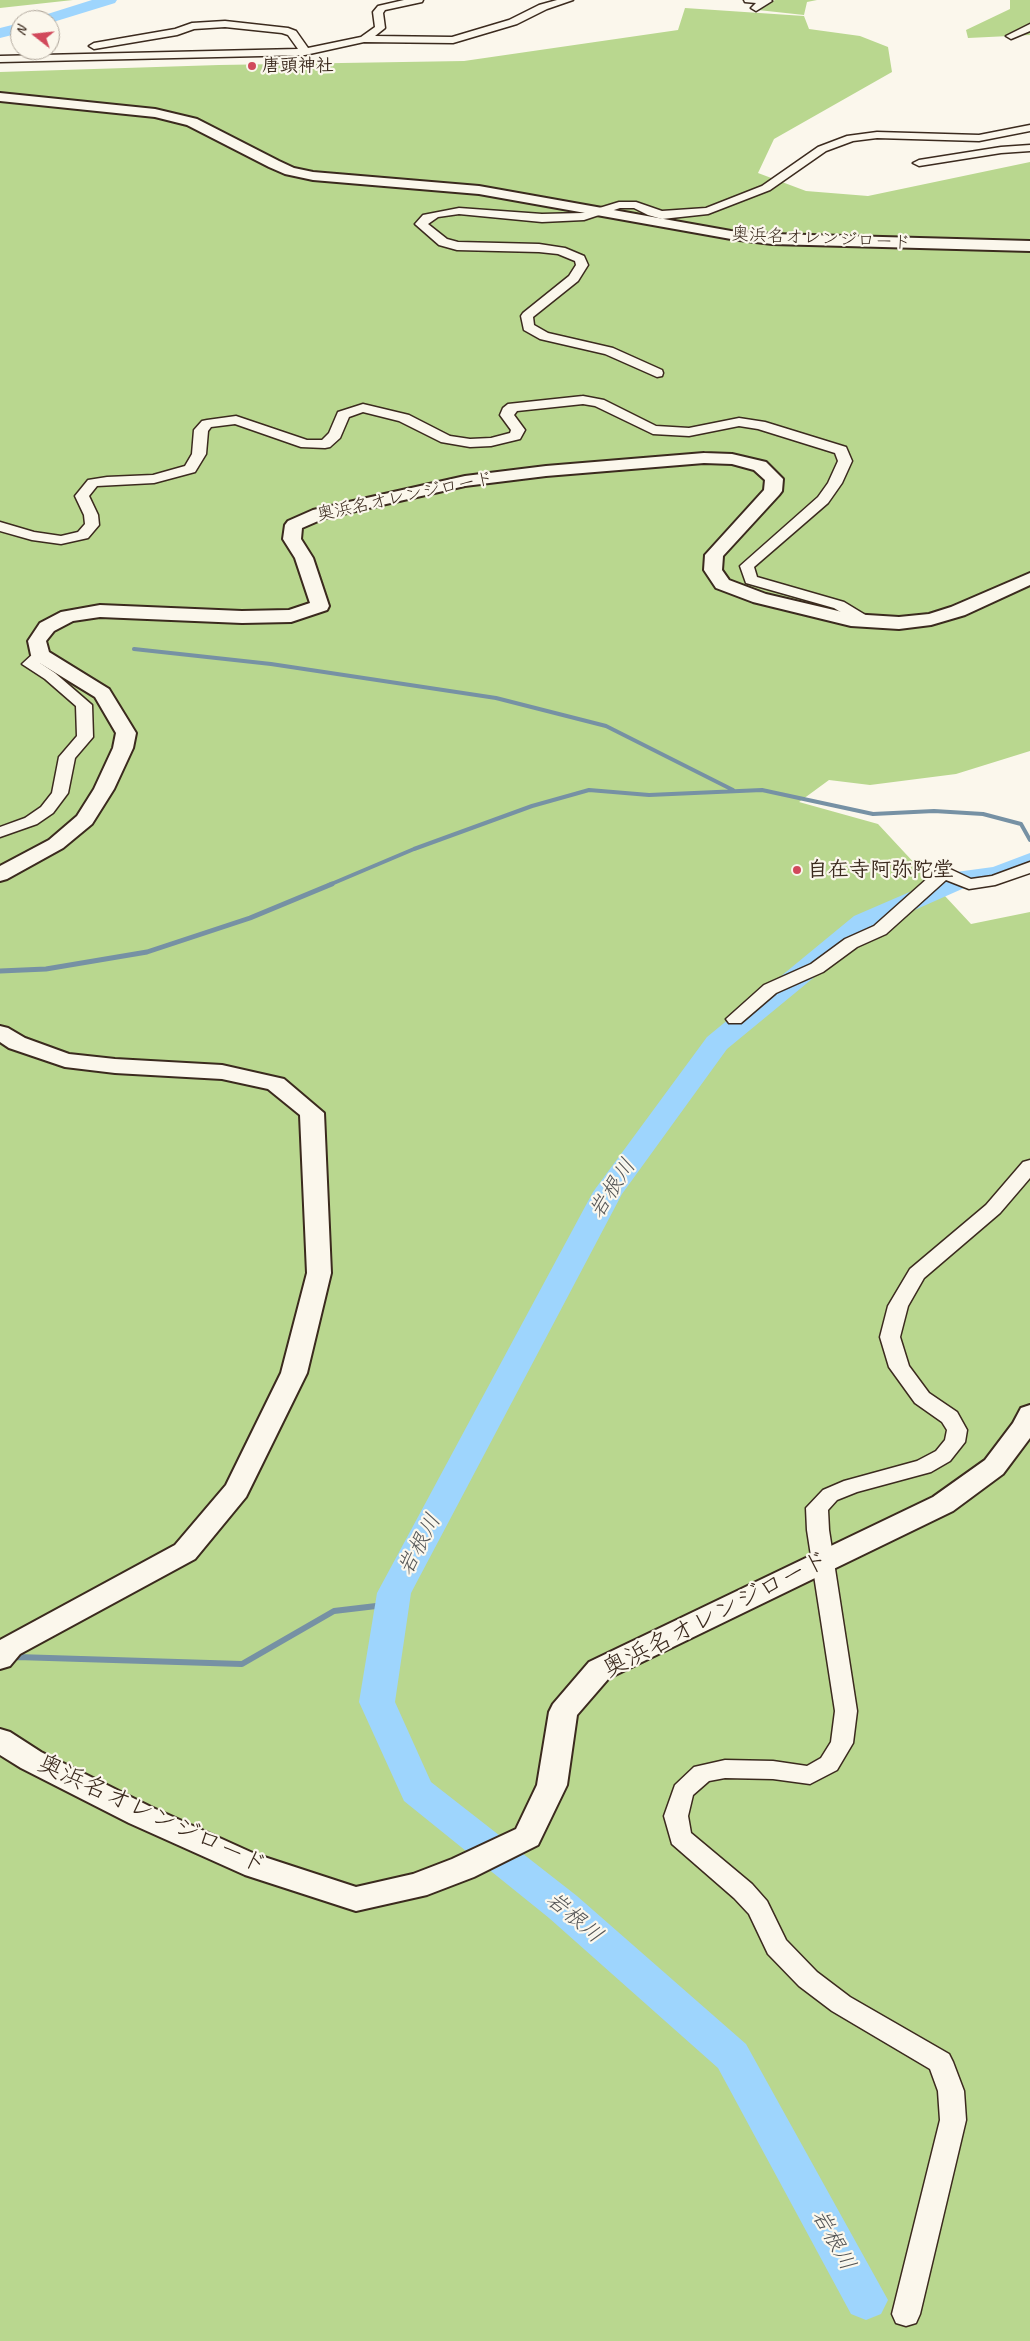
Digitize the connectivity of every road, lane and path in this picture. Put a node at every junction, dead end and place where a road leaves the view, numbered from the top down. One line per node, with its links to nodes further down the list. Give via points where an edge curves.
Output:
1 (418, 0): 5 (street, via 382,8 378,12 380,28)
2 (568, 0): 5 (street, via 543,7 513,22 453,40)
3 (1030, 27): 4 (street)
4 (1012, 36)
5 (364, 39): 8 (street)
6 (248, 40): 7 (street, via 225,24 192,26 139,40); 8 (street); 8 (street, via 276,28 292,33); 9 (street)
7 (60, 49)
8 (305, 52)
9 (1, 59)
10 (0, 97): 15 (street, 奥浜名オレンジロード, via 155,113 192,122 274,164 313,176 479,190)
11 (1030, 128): 14 (street, via 979,138 877,135 851,138 822,150 759,192)
12 (1030, 148): 13 (street)
13 (919, 163)
14 (708, 211): 15 (street, via 662,215 627,204 607,207); 16 (street, via 709,219)
15 (599, 212): 16 (street, 奥浜名オレンジロード); 18 (street, via 542,218 459,211 436,214 421,224 443,242 457,246 539,248 580,259 582,265 574,278 527,316 528,327 544,336 609,351)
16 (704, 231): 17 (street, 奥浜名オレンジロード, via 772,239)
17 (1030, 246)
18 (657, 373)
19 (0, 526): 21 (street, via 32,536 61,540 83,535 92,525 82,496 93,483 154,479 190,469 199,454 201,430 207,424 236,420 306,444 325,444 335,435 343,415 363,408 404,418 446,440 491,442 515,436 518,430 507,415 513,407 583,400 599,403 653,430 690,432 739,422 760,425 841,450 845,461 823,500 748,566 751,580 839,605)
20 (1030, 578): 21 (street, 奥浜名オレンジロード, via 958,611 931,619)
21 (867, 622): 22 (street, 奥浜名オレンジロード, via 760,598 722,584 713,570 714,554 773,491 774,478 760,466 732,459 704,458 546,471 465,482 319,514 294,525 292,538 304,558 320,606 292,616 100,611 68,616 47,627 37,641)
22 (40, 655): 23 (street, via 30,664 50,676 84,705 85,737 67,757 60,793 47,810 31,821); 25 (street, via 102,693 126,733 123,748 104,789 85,820 56,844)
23 (0, 832)
24 (1030, 868): 26 (street, via 995,880 969,884 944,873 880,930 851,943 816,968 770,989)
25 (0, 876)
26 (735, 1019)
27 (0, 1033): 31 (street, via 17,1043 65,1060 222,1072 276,1084 312,1113 319,1273 294,1373 237,1490 185,1552 10,1647)
28 (1030, 1166): 30 (street, via 993,1209 917,1274 898,1306 890,1337 899,1367 922,1398 950,1417 957,1430 955,1442 943,1456 924,1467 851,1486 830,1495 817,1508)
29 (1030, 1414): 30 (street, 奥浜名オレンジロード, via 994,1467 943,1504)
30 (824, 1560): 32 (street, 奥浜名オレンジロード, via 599,1670 563,1712 552,1785 527,1837 463,1868 416,1886 356,1899 245,1863 140,1815 31,1760); 33 (street, via 846,1711 842,1743 829,1764 810,1775 725,1769 702,1773 683,1791 676,1816 680,1837 742,1890 758,1908 777,1948 808,1980 840,2004 940,2062 951,2091 953,2120)
31 (0, 1658)
32 (0, 1740)
33 (906, 2314)

